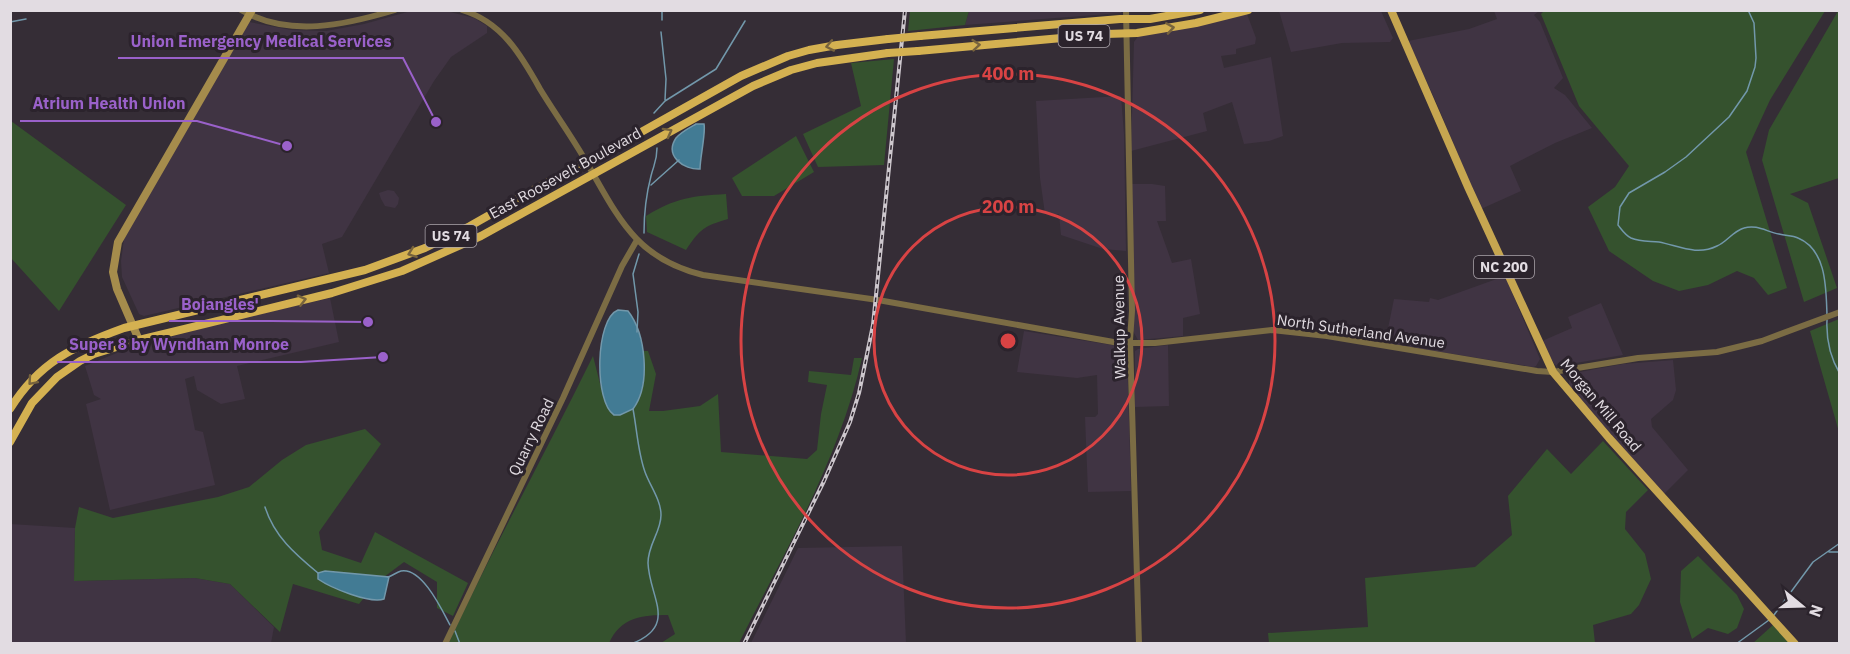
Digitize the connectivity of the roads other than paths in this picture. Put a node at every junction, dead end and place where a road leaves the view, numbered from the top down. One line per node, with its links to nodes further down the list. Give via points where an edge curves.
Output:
1 (241, 10): 7 (street)
2 (395, 10): 7 (street, via 328,27 282,25)
3 (462, 10): 10 (street, North Sutherland Avenue, via 483,18 518,51)
4 (1200, 10): 8 (highway, US 74, via 1150,19)
5 (1248, 10): 9 (highway, US 74, one-way to 5, via 1196,23)
6 (1391, 10): 17 (main road, Morgan Mill Road / NC 200)
7 (250, 13): 14 (main road, via 122,232 113,273)
8 (1126, 15): 9 (street, Walkup Avenue); 10 (highway, East Roosevelt Boulevard / US 74, one-way to 10, bridge, via 837,45 788,56 732,81)
9 (1127, 33): 11 (highway, East Roosevelt Boulevard / US 74, one-way to 9, bridge, via 725,100 791,70 888,53); 16 (street, Walkup Avenue)
10 (586, 161): 11 (street, North Sutherland Avenue); 14 (highway, East Roosevelt Boulevard / US 74, one-way to 14, via 470,226 365,270)
11 (592, 174): 12 (street, North Sutherland Avenue, via 614,213); 15 (highway, East Roosevelt Boulevard / US 74, one-way to 11, via 332,293 402,271 481,236)
12 (637, 240): 16 (street, North Sutherland Avenue, via 691,272); 21 (street, Quarry Road)
13 (1838, 312): 17 (street, North Sutherland Avenue, via 1762,341 1717,352 1638,358)
14 (133, 326): 15 (main road); 18 (highway, East Roosevelt Boulevard / US 74, one-way to 18, via 66,352 33,378)
15 (139, 340): 19 (highway, East Roosevelt Boulevard / US 74, via 80,361 57,377)
16 (1131, 343): 17 (street, North Sutherland Avenue, via 1272,330); 22 (street, Walkup Avenue)
17 (1554, 372): 23 (main road, Morgan Mill Road / NC 200)
18 (10, 410): 19 (highway)
19 (24, 417): 20 (highway, East Roosevelt Boulevard / US 74)
20 (10, 442)
21 (446, 644)
22 (1139, 644)
23 (1795, 644)

